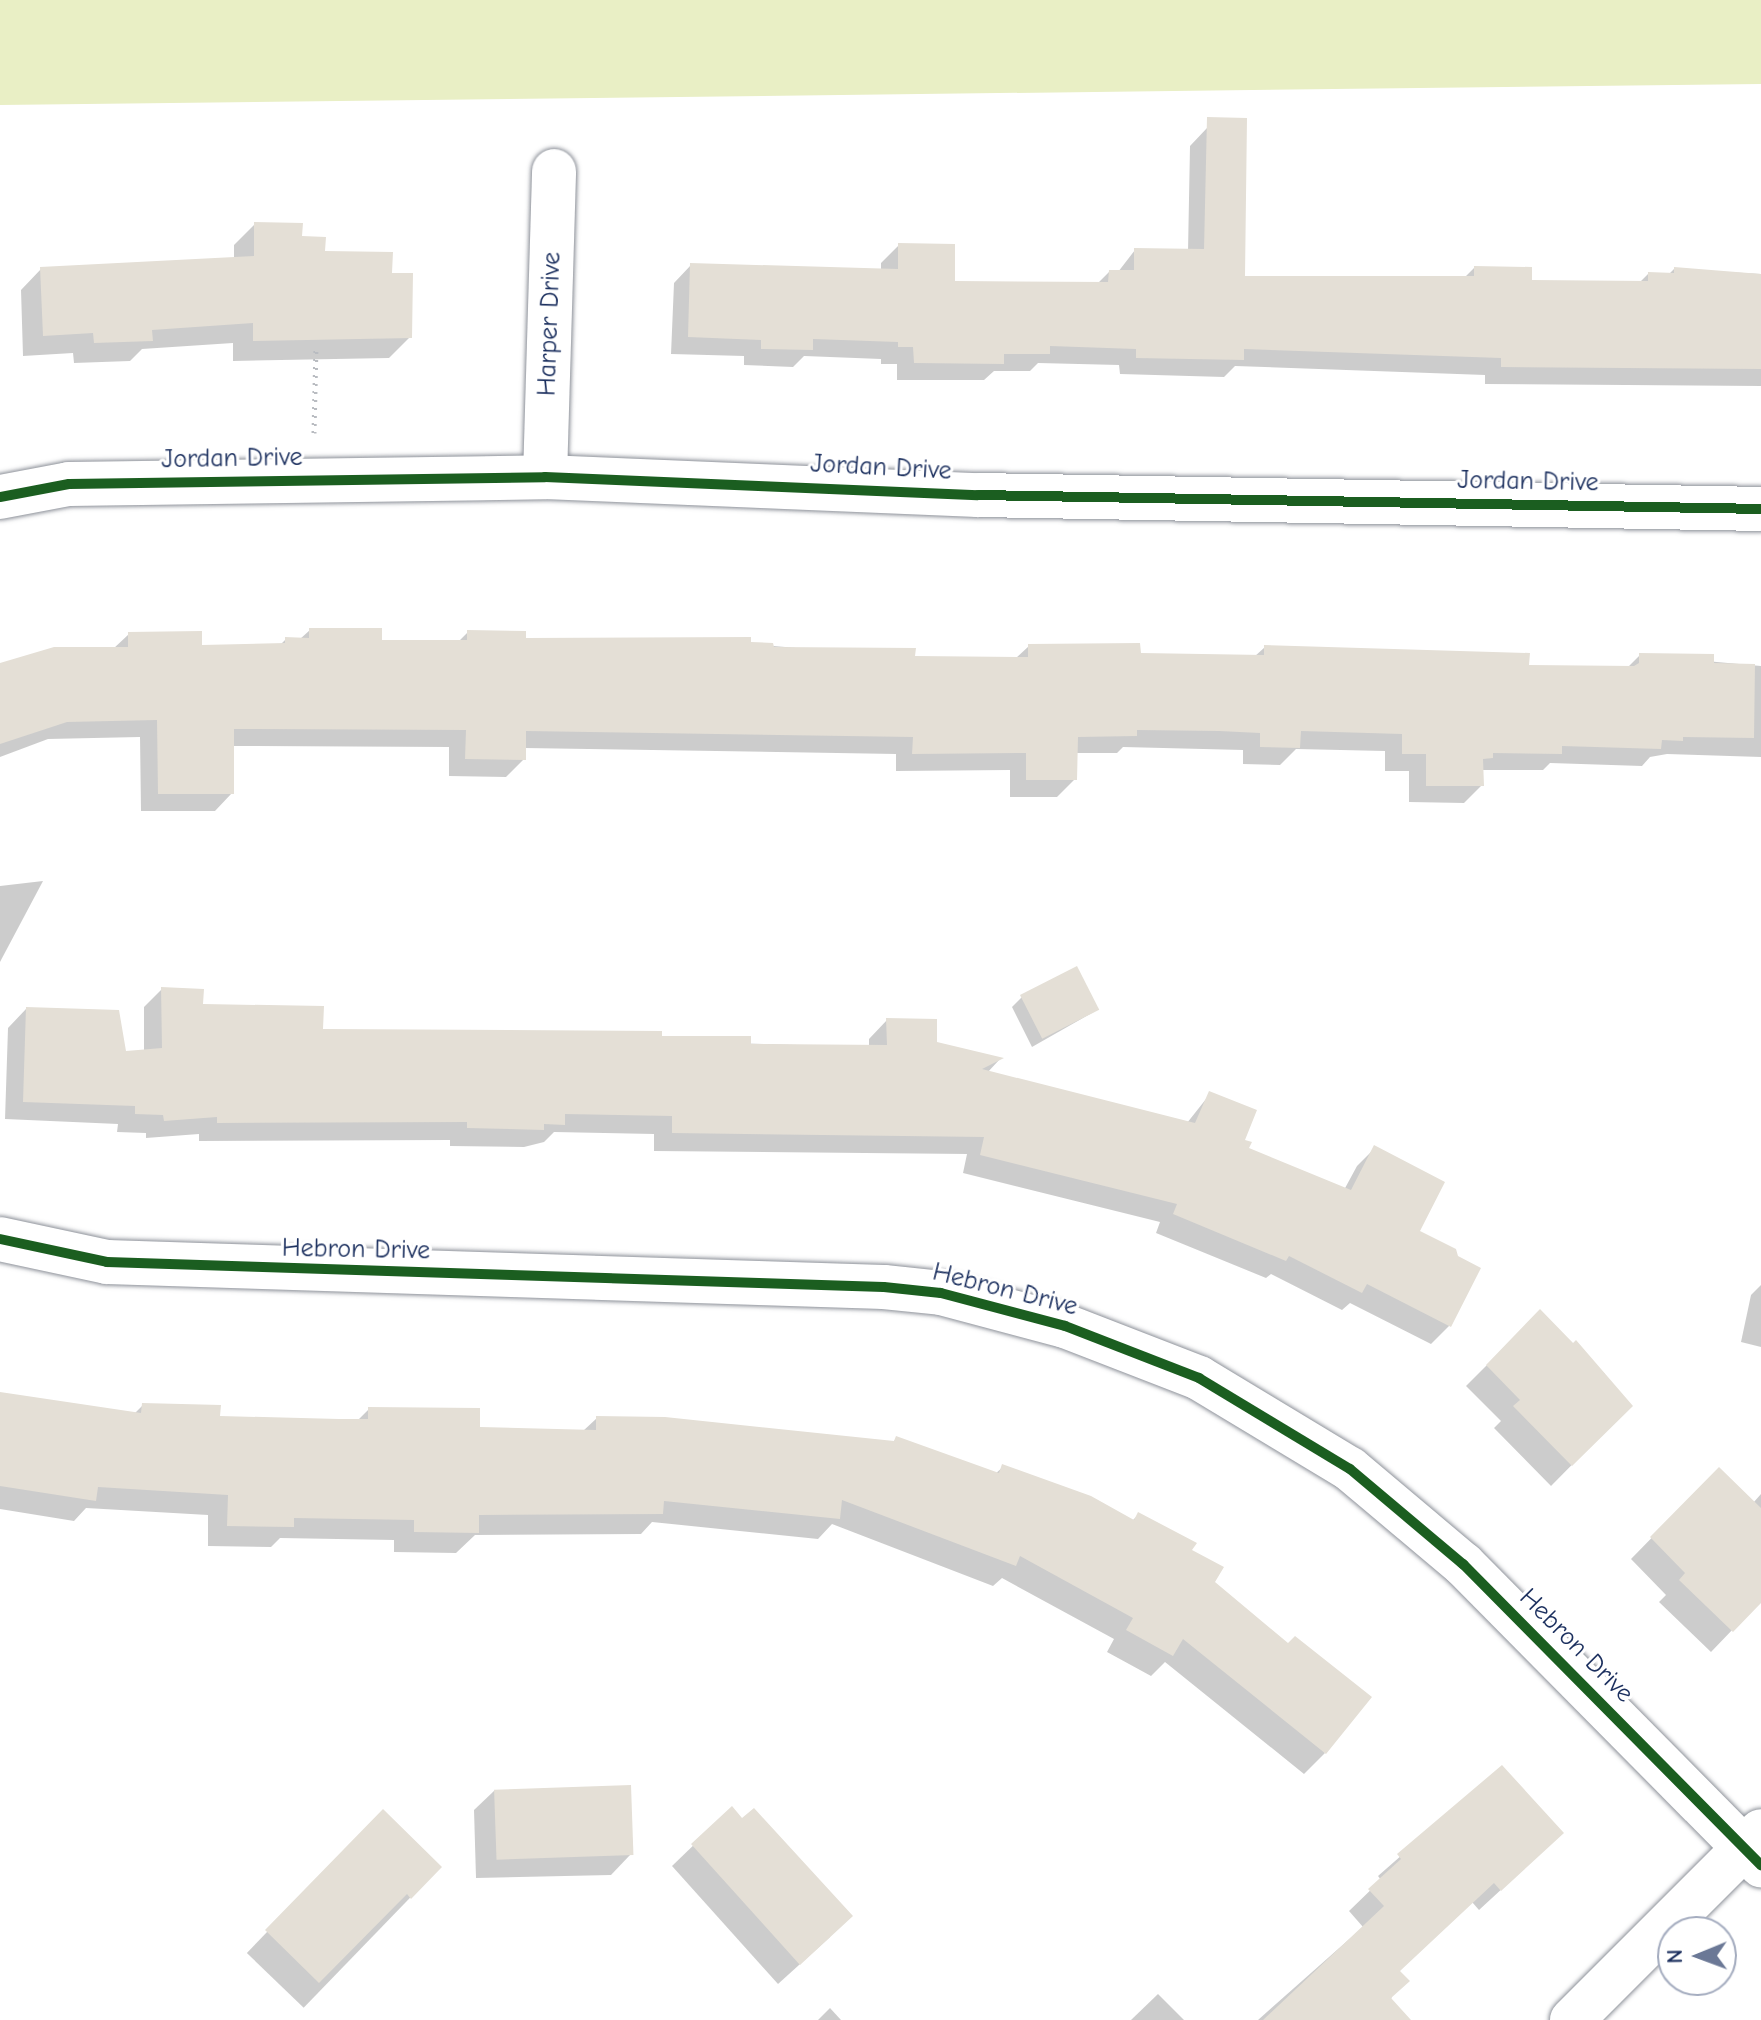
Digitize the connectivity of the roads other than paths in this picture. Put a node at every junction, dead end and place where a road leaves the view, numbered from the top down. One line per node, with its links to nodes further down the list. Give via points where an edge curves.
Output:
1 (554, 171): 2 (street, Harper Drive)
2 (545, 477): 3 (street, Jordan Drive, via 69,484); 4 (street, Jordan Drive, via 978,495)
3 (0, 497)
4 (1761, 509)
5 (0, 1239): 6 (street, Hebron Drive, via 107,1262 884,1287 941,1293 1065,1326 1199,1378 1350,1469 1463,1564)
6 (1755, 1848): 7 (street)
7 (1572, 2020)

